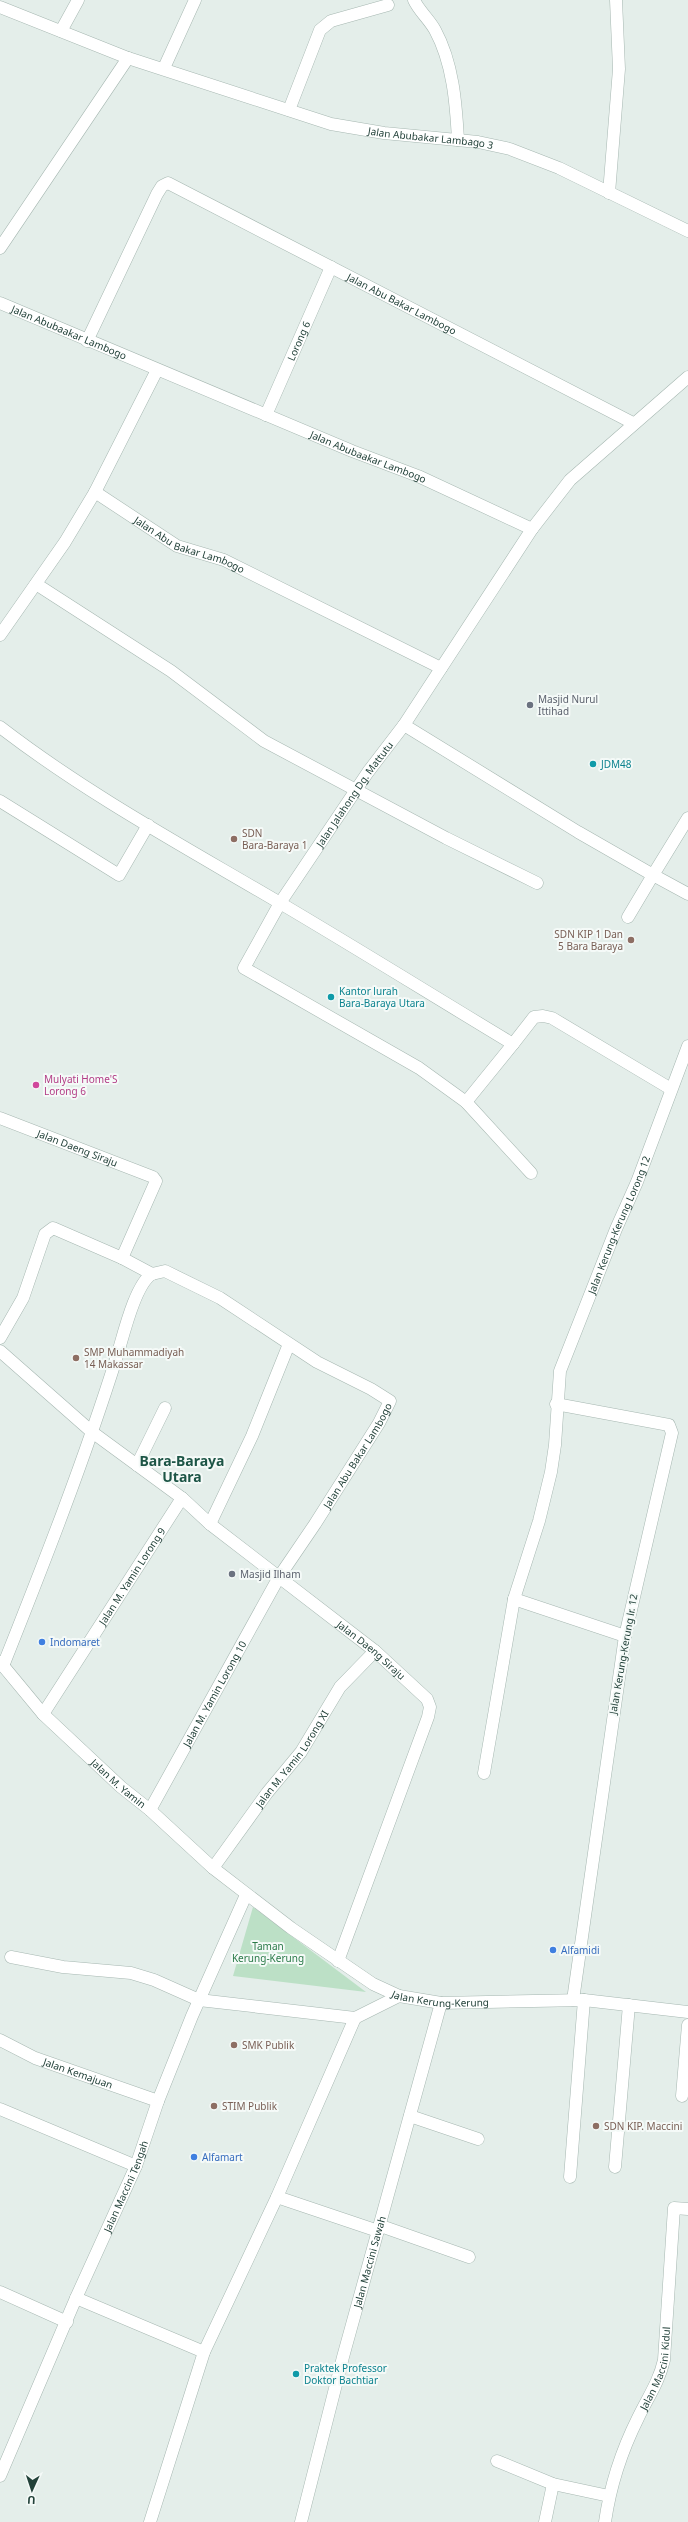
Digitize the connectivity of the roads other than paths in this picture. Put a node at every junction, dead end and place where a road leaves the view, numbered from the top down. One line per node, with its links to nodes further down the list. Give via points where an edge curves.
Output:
1 (78, 0): 7 (street)
2 (195, 0): 9 (street)
3 (414, 0): 11 (street, via 435,30 448,61 455,95)
4 (616, 0): 12 (street, via 619,69)
5 (388, 5): 10 (street, via 331,22 320,30)
6 (0, 7): 7 (street, Jalan Abubakar Lambago 3)
7 (61, 31): 8 (street, Jalan Abubakar Lambago 3)
8 (128, 58): 9 (street, Jalan Abubakar Lambago 3); 14 (street)
9 (164, 68): 10 (street, Jalan Abubakar Lambago 3)
10 (289, 110): 11 (street, Jalan Abubakar Lambago 3, via 357,130)
11 (458, 140): 12 (street, Jalan Abubakar Lambago 3, via 494,145 526,154)
12 (608, 193): 13 (street, Jalan Abubakar Lambago 3)
13 (688, 231)
14 (0, 248)
15 (331, 267): 17 (street, Jalan Abu Bakar Lambogo, via 170,184 165,184 157,194); 20 (street, Lorong 6); 21 (street, Jalan Abu Bakar Lambogo)
16 (0, 303): 17 (street, Jalan Abubaakar Lambogo)
17 (87, 341): 18 (street, Jalan Abubaakar Lambogo)
18 (157, 370): 20 (street, Jalan Abubaakar Lambogo); 22 (street)
19 (688, 377): 21 (street)
20 (266, 415): 23 (street, Jalan Abubaakar Lambogo, via 418,476)
21 (633, 423): 23 (street, via 570,480)
22 (95, 492): 24 (street); 26 (street, Jalan Abu Bakar Lambogo, via 177,546 224,560)
23 (532, 529): 26 (street, Jalan Jalahong Dg. Mattutu)
24 (36, 584): 25 (street); 29 (street, via 171,671 264,741)
25 (0, 635)
26 (441, 668): 27 (street, Jalan Jalahong Dg. Mattutu)
27 (404, 725): 29 (street, Jalan Jalahong Dg. Mattutu); 33 (street)
28 (0, 727): 32 (street, via 29,750)
29 (358, 790): 34 (street, via 446,838); 36 (street, Jalan Jalahong Dg. Mattutu)
30 (0, 801): 32 (street, via 119,875)
31 (688, 818): 33 (street)
32 (148, 825): 36 (street)
33 (653, 875): 35 (street); 37 (street)
34 (537, 883)
35 (688, 894)
36 (280, 903): 38 (street); 41 (street, Jalan Jalahong Dg. Mattutu, via 244,968 419,1068)
37 (628, 917)
38 (513, 1044): 40 (street, via 534,1017 552,1018); 41 (street)
39 (688, 1046): 40 (street, Jalan Kerung-Kerung Lorong 12)
40 (671, 1089): 49 (street, Jalan Kerung-Kerung Lorong 12, via 637,1182 564,1357)
41 (466, 1102): 43 (street)
42 (0, 1118): 44 (street, Jalan Daeng Siraju, via 155,1178 156,1184)
43 (531, 1173)
44 (122, 1258): 45 (street); 46 (street, via 53,1228 45,1234 23,1298)
45 (152, 1274): 47 (street, Jalan Abu Bakar Lambogo, via 165,1271 220,1298); 51 (street, via 145,1281 130,1316)
46 (0, 1338)
47 (289, 1344): 54 (street, via 252,1436); 55 (street, Jalan Abu Bakar Lambogo, via 390,1401 379,1423 315,1524)
48 (0, 1352): 51 (street, Jalan Daeng Siraju)
49 (556, 1404): 56 (street, Jalan Kerung-Kerung Lorong 12, via 555,1445 551,1472 539,1521); 57 (street, Jalan Kerung-Kerung lr. 12, via 668,1424 672,1427 666,1465)
50 (165, 1408): 52 (street)
51 (92, 1432): 52 (street, Jalan Daeng Siraju); 59 (street, via 59,1528)
52 (137, 1465): 53 (street, Jalan Daeng Siraju)
53 (182, 1498): 54 (street, Jalan Daeng Siraju); 60 (street, Jalan M. Yamin Lorong 9)
54 (210, 1524): 55 (street, Jalan Daeng Siraju)
55 (278, 1577): 58 (street, Jalan Daeng Siraju); 62 (street, Jalan M. Yamin Lorong 10)
56 (514, 1599): 57 (street); 61 (street, Jalan Kerung-Kerung Lorong 12)
57 (625, 1636): 69 (street, Jalan Kerung-Kerung lr. 12)
58 (375, 1651): 63 (street, Jalan M. Yamin Lorong XI, via 340,1687 301,1752 267,1793); 66 (street, Jalan Daeng Siraju, via 427,1699 430,1707)
59 (2, 1664): 60 (street, Jalan M. Yamin)
60 (43, 1714): 62 (street, Jalan M. Yamin, via 121,1787)
61 (484, 1773)
62 (150, 1810): 63 (street, Jalan M. Yamin)
63 (213, 1868): 64 (street, Jalan M. Yamin)
64 (246, 1895): 66 (street, Jalan M. Yamin); 68 (street, Jalan Maccini Tengah)
65 (10, 1957): 68 (street, via 63,1967 131,1973)
66 (338, 1961): 67 (street, Jalan M. Yamin, via 373,1984)
67 (399, 1996): 70 (street, Jalan Kerung-Kerung); 73 (street, Jalan Kerung-Kerung)
68 (199, 2000): 73 (street); 77 (street, Jalan Maccini Tengah)
69 (578, 2000): 70 (street, Jalan Kerung-Kerung); 71 (street, Jalan Kerung-Kerung); 83 (street, Jalan Kerung-Kerung lr. 12)
70 (441, 2002): 79 (street, Jalan Maccini Sawah)
71 (629, 2005): 72 (street, Jalan Kerung-Kerung); 82 (street)
72 (688, 2012)
73 (355, 2018): 84 (street)
74 (688, 2025): 76 (street)
75 (0, 2040): 77 (street, Jalan Kemajuan, via 36,2058)
76 (682, 2096)
77 (158, 2101): 81 (street, Jalan Maccini Tengah)
78 (0, 2109): 81 (street)
79 (410, 2116): 80 (street); 86 (street, Jalan Maccini Sawah)
80 (478, 2139)
81 (136, 2166): 89 (street, Jalan Maccini Tengah)
82 (615, 2167)
83 (570, 2177)
84 (277, 2197): 86 (street); 91 (street)
85 (688, 2209): 95 (street, Jalan Maccini Kidul, via 674,2208 664,2360 660,2379 638,2418)
86 (380, 2228): 87 (street); 97 (street, Jalan Maccini Sawah)
87 (469, 2257)
88 (0, 2292): 90 (street)
89 (76, 2298): 90 (street, Jalan Maccini Tengah); 91 (street)
90 (67, 2322): 93 (street, Jalan Maccini Tengah)
91 (204, 2352): 96 (street)
92 (497, 2461): 94 (street)
93 (1, 2470)
94 (553, 2484): 95 (street); 98 (street)
95 (609, 2496): 99 (street, Jalan Maccini Kidul)
96 (150, 2522)
97 (300, 2522)
98 (545, 2522)
99 (605, 2522)

